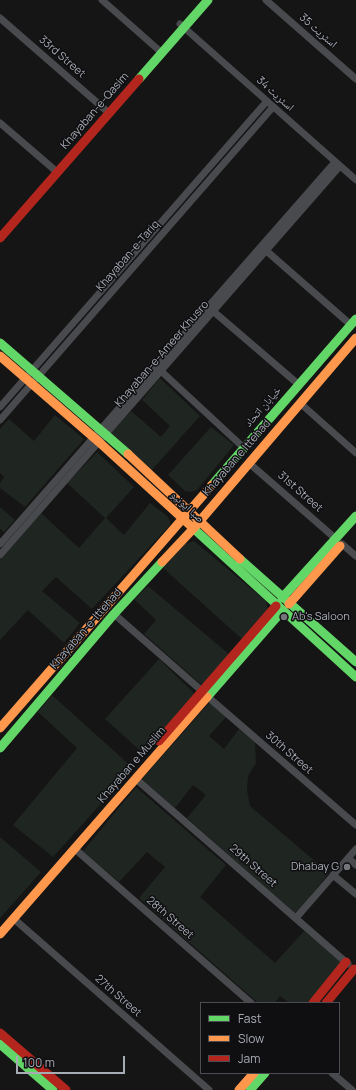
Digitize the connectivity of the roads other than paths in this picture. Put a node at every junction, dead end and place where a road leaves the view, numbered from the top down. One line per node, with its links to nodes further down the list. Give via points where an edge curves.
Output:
1 (102, 0): 7 (street)
2 (200, 0): 6 (main road, Khayaban-e-Qasim)
3 (208, 0): 6 (main road, Khayaban-e-Qasim)
4 (266, 0): 8 (street, اسٹریٹ 35)
5 (0, 18): 11 (street, 33rd Street)
6 (182, 26): 7 (main road, Khayaban-e-Qasim); 9 (street, اسٹریٹ 34)
7 (160, 51): 11 (main road, Khayaban-e-Qasim)
8 (356, 79)
9 (267, 101): 10 (street, اسٹریٹ 34); 25 (street, Khayaban-e-Tariq)
10 (273, 107): 13 (street, اسٹریٹ 34); 25 (street, Khayaban-e-Tariq)
11 (107, 111): 14 (main road, Khayaban-e-Qasim)
12 (0, 123): 14 (street)
13 (337, 164): 15 (street, اسٹریٹ 34); 17 (street, Khayaban-e-Ameer Khusro)
14 (55, 170): 16 (main road, Khayaban-e-Qasim)
15 (356, 180)
16 (1, 231)
17 (263, 248): 18 (street, Khayaban-e-Ameer Khusro); 20 (street)
18 (240, 274): 19 (street, Khayaban-e-Ameer Khusro); 30 (street, Khayaban-e-Ameer Khusro)
19 (213, 311): 24 (street, Khayaban-e-Ameer Khusro); 26 (street)
20 (354, 322): 26 (main road, خیابان اتحاد)
21 (356, 339): 27 (main road)
22 (0, 343): 25 (main road, صبا ایونیو)
23 (0, 356): 25 (main road, صبا ایونیو)
24 (161, 371): 30 (street, Khayaban-e-Ameer Khusro); 32 (street)
25 (32, 377): 28 (street, Khayaban-e-Tariq); 29 (street, Khayaban-e-Tariq); 30 (main road, صبا ایونیو); 31 (main road, صبا ایونیو)
26 (298, 384): 32 (main road, خیابان اتحاد)
27 (300, 403): 33 (street); 34 (main road, Khayaban e Ittehad)
28 (0, 407)
29 (0, 420)
30 (103, 431): 31 (street, Khayaban-e-Ameer Khusro); 35 (main road, صبا ایونیو)
31 (96, 440): 37 (main road, صبا ایونیو); 42 (street, Khayaban-e-Ameer Khusro); 43 (street, Khayaban-e-Ameer Khusro)
32 (244, 448): 35 (main road, خیابان اتحاد)
33 (356, 453)
34 (249, 463): 38 (main road, Khayaban e Ittehad); 41 (street, 31st Street)
35 (188, 510): 37 (main road); 38 (main road, صبا ایونیو)
36 (356, 516): 41 (main road, Khayaban e Muslim)
37 (181, 518): 40 (main road, صبا ایونیو); 50 (main road, Khayaban-e-Ittehad)
38 (200, 520): 40 (main road, Khayaban e Ittehad); 45 (main road, صبا ایونیو)
39 (356, 528): 41 (main road, Khayaban e Muslim)
40 (193, 529): 45 (main road, صبا ایونیو); 46 (main road, Khayaban-e-Ittehad)
41 (339, 541): 44 (street, 31st Street); 45 (main road, Khayaban e Muslim)
42 (0, 544)
43 (0, 556)
44 (356, 556)
45 (282, 605): 47 (main road, صبا ایونیو); 48 (main road, صبا ایونیو); 49 (main road, Khayaban e Muslim)
46 (114, 614): 49 (street, 30th Street); 52 (main road, Khayaban-e-Ittehad)
47 (356, 662)
48 (356, 677)
49 (205, 694): 51 (main road, Khayaban e Muslim); 55 (street, 30th Street)
50 (0, 728)
51 (165, 740): 53 (main road, Khayaban e Muslim); 54 (main road, Khayaban e Muslim)
52 (0, 748)
53 (136, 779): 54 (main road, Khayaban e Muslim); 64 (street, 29th Street)
54 (97, 819): 56 (main road, Khayaban e Muslim); 60 (main road, Khayaban e Muslim)
55 (356, 825)
56 (75, 849): 60 (main road, Khayaban e Muslim); 69 (street, 28th Street)
57 (356, 849): 58 (street)
58 (348, 858): 59 (street); 61 (street)
59 (356, 865)
60 (50, 872): 63 (main road, Khayaban e Muslim); 65 (main road, Khayaban e Muslim)
61 (333, 875): 62 (street); 64 (street)
62 (356, 894)
63 (13, 918): 66 (main road, Khayaban e Muslim); 79 (street, 27th Street)
64 (296, 918): 67 (street, 29th Street)
65 (0, 925)
66 (0, 934)
67 (346, 962): 68 (street, 29th Street); 70 (main road)
68 (355, 970): 71 (main road)
69 (250, 1002)
70 (314, 1002)
71 (327, 1002)
72 (0, 1032): 78 (main road)
73 (0, 1044): 77 (main road)
74 (253, 1074): 80 (main road)
75 (264, 1074): 81 (main road)
76 (333, 1074): 82 (street)
77 (53, 1090)
78 (66, 1090)
79 (209, 1090)
80 (239, 1090)
81 (250, 1090)
82 (352, 1090)

